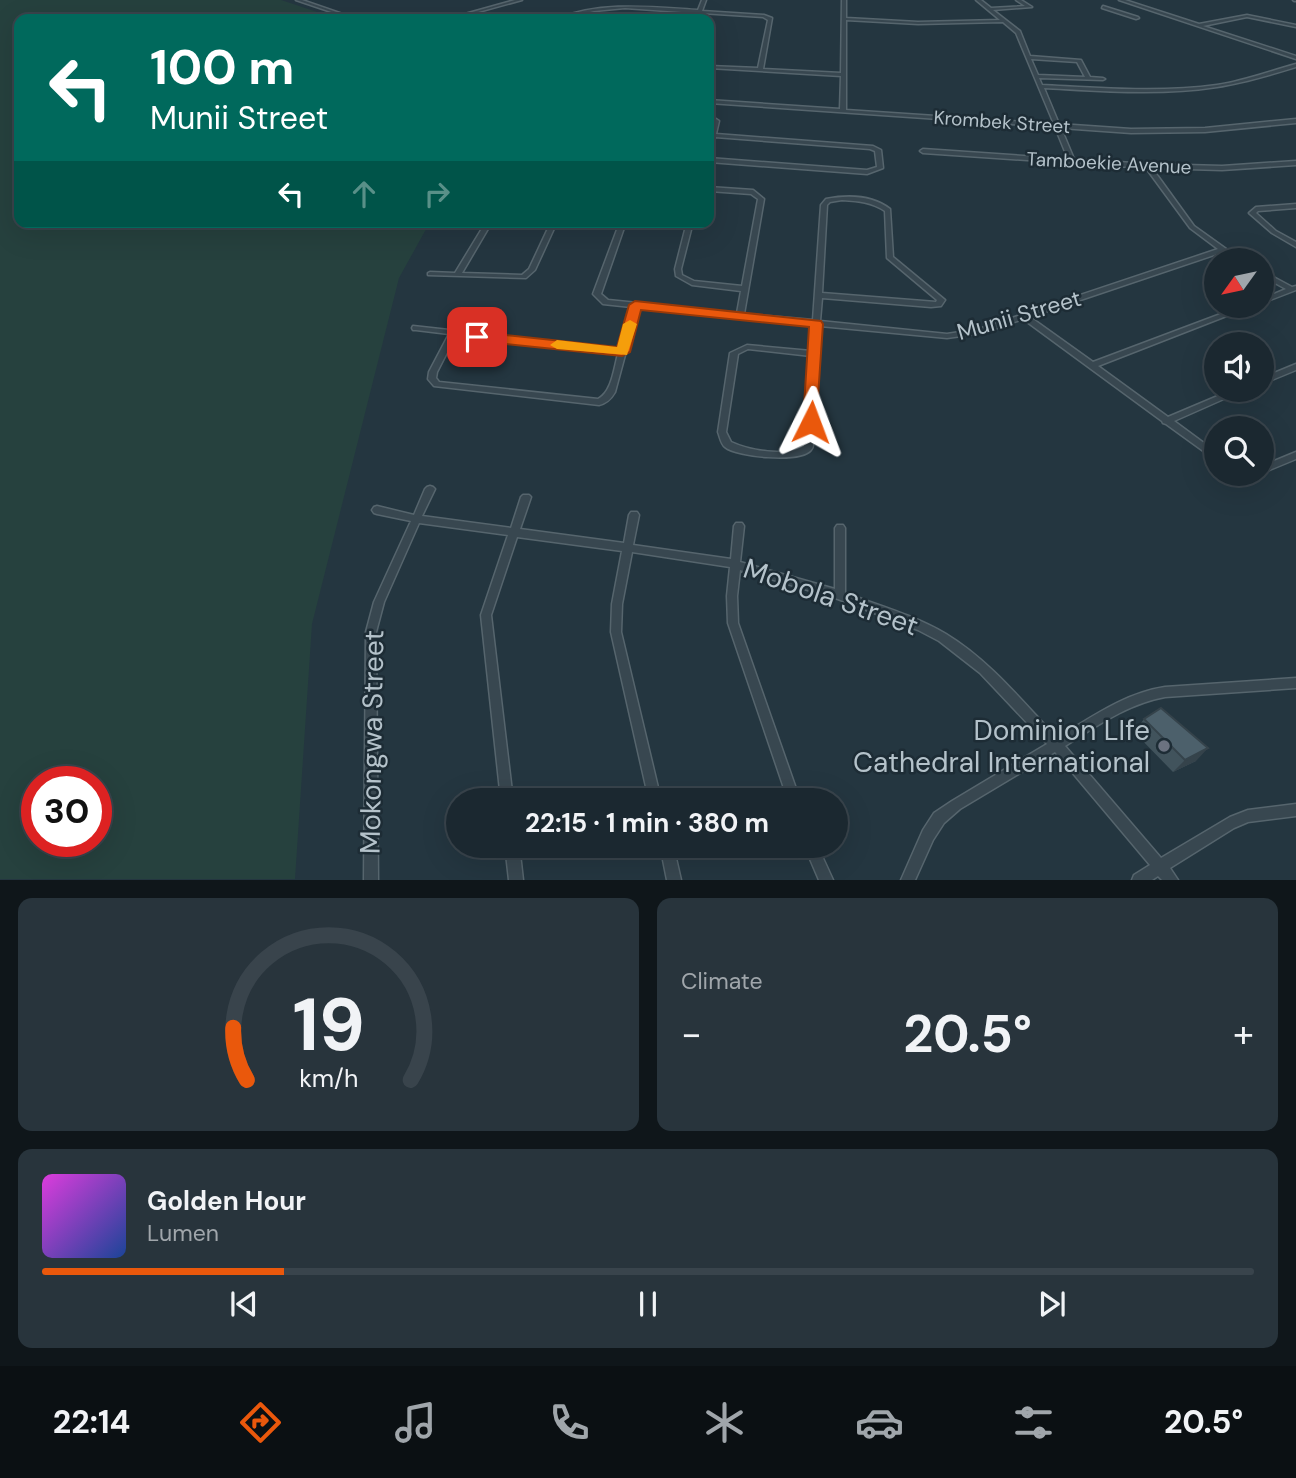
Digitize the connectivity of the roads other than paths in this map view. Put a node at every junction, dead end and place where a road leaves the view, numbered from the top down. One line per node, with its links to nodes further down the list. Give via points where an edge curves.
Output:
1 (298, 0): 17 (street)
2 (520, 0): 18 (street)
3 (704, 0): 15 (street)
4 (844, 0): 22 (street)
5 (978, 0): 13 (street)
6 (1000, 0): 14 (street)
7 (1018, 0): 14 (street, via 1030,7)
8 (1121, 0): 10 (street)
9 (1144, 0): 10 (street)
10 (1131, 3): 12 (street)
11 (1103, 6): 16 (street)
12 (1141, 6): 16 (street); 24 (street)
13 (992, 9): 14 (street); 23 (street)
14 (1015, 9)
15 (699, 11): 19 (street, via 617,7); 20 (street); 33 (street, via 769,19)
16 (1120, 12): 21 (street)
17 (340, 14)
18 (468, 14)
19 (576, 14)
20 (698, 14)
21 (1137, 18)
22 (844, 19): 23 (street, via 918,23); 34 (street)
23 (1006, 20): 26 (street, via 1018,32)
24 (1199, 26): 25 (street, via 1241,16); 27 (street)
25 (1296, 26)
26 (1030, 57): 28 (street); 35 (street)
27 (1296, 58)
28 (1057, 59): 29 (street); 36 (street)
29 (1079, 61): 30 (street); 37 (street)
30 (1092, 61)
31 (1296, 65): 39 (street, via 1200,88 1144,91)
32 (714, 67): 33 (street)
33 (760, 70): 34 (street)
34 (844, 75): 41 (street)
35 (1038, 75): 36 (street); 39 (street)
36 (1066, 77): 37 (street)
37 (1088, 78): 38 (street)
38 (1103, 79)
39 (1042, 86): 44 (street)
40 (714, 102): 41 (street, Krombek Street)
41 (843, 111): 44 (street, Krombek Street)
42 (716, 121): 45 (street)
43 (1296, 121): 44 (street, Krombek Street, via 1179,131)
44 (1057, 126): 49 (street)
45 (714, 130)
46 (714, 135): 48 (street, via 871,147 878,150 880,167 867,172)
47 (923, 151): 49 (street, Tamboekie Avenue)
48 (714, 160)
49 (1072, 161): 51 (street, Tamboekie Avenue)
50 (1296, 163): 51 (street, Tamboekie Avenue)
51 (1148, 166): 59 (street, via 1192,227)
52 (714, 189): 64 (street, via 760,197)
53 (1296, 206): 58 (street, via 1252,213)
54 (485, 228): 62 (street)
55 (551, 228): 62 (street, via 528,275)
56 (622, 228): 68 (street, Munii Street, via 598,296 606,302)
57 (689, 228): 64 (street, via 678,274 688,283)
58 (1296, 245)
59 (1218, 248)
60 (1204, 256): 70 (street, Munii Street)
61 (430, 274): 62 (street)
62 (458, 274)
63 (1274, 279): 65 (street)
64 (745, 289): 69 (street)
65 (1294, 289): 67 (street)
66 (818, 295): 66 (street, via 824,205 837,199 886,207 890,258 941,300 935,305); 72 (street)
67 (1274, 296)
68 (635, 305): 69 (street, Munii Street); 75 (street)
69 (740, 316): 72 (street, Munii Street)
70 (1024, 316): 72 (street, Munii Street, via 959,336); 77 (street)
71 (1217, 318): 77 (street)
72 (817, 324): 76 (street)
73 (416, 328): 74 (street)
74 (453, 334): 75 (street); 75 (street, via 433,372 436,384 588,402 610,395)
75 (622, 352)
76 (814, 354): 76 (street, via 808,448 792,456 727,444 722,432 734,353 747,347)
77 (1091, 366): 81 (street)
78 (1296, 367): 79 (street)
79 (1274, 376)
80 (1211, 402): 81 (street)
81 (1166, 421): 82 (street)
82 (1204, 448)
83 (1296, 455): 84 (street)
84 (1274, 465)
85 (430, 489): 89 (street, Mokongwa Street)
86 (526, 497): 92 (street)
87 (377, 510): 89 (street, Mobola Street)
88 (634, 516): 93 (street)
89 (416, 519): 92 (street, Mobola Street); 106 (street, Mokongwa Street, via 370,632)
90 (739, 526): 94 (street)
91 (840, 528): 95 (street)
92 (514, 532): 93 (street, Mobola Street); 98 (street, via 486,615)
93 (630, 546): 94 (street, Mobola Street); 99 (street, via 617,604 616,632)
94 (736, 564): 95 (street, Mobola Street); 100 (street, via 733,623)
95 (840, 595): 97 (street, Mobola Street, via 912,622 965,653)
96 (1296, 683): 97 (street, via 1147,695 1101,716)
97 (1056, 745): 105 (street, Mobola Street); 110 (street, via 939,818)
98 (506, 788)
99 (652, 788)
100 (790, 788)
101 (1296, 810): 105 (street, via 1230,823)
102 (513, 858): 107 (street)
103 (669, 858): 108 (street)
104 (816, 858): 109 (street)
105 (1159, 866): 111 (street); 112 (street, Mobola Street)
106 (370, 880)
107 (516, 880)
108 (674, 880)
109 (826, 880)
110 (908, 880)
111 (1139, 880)
112 (1171, 880)

